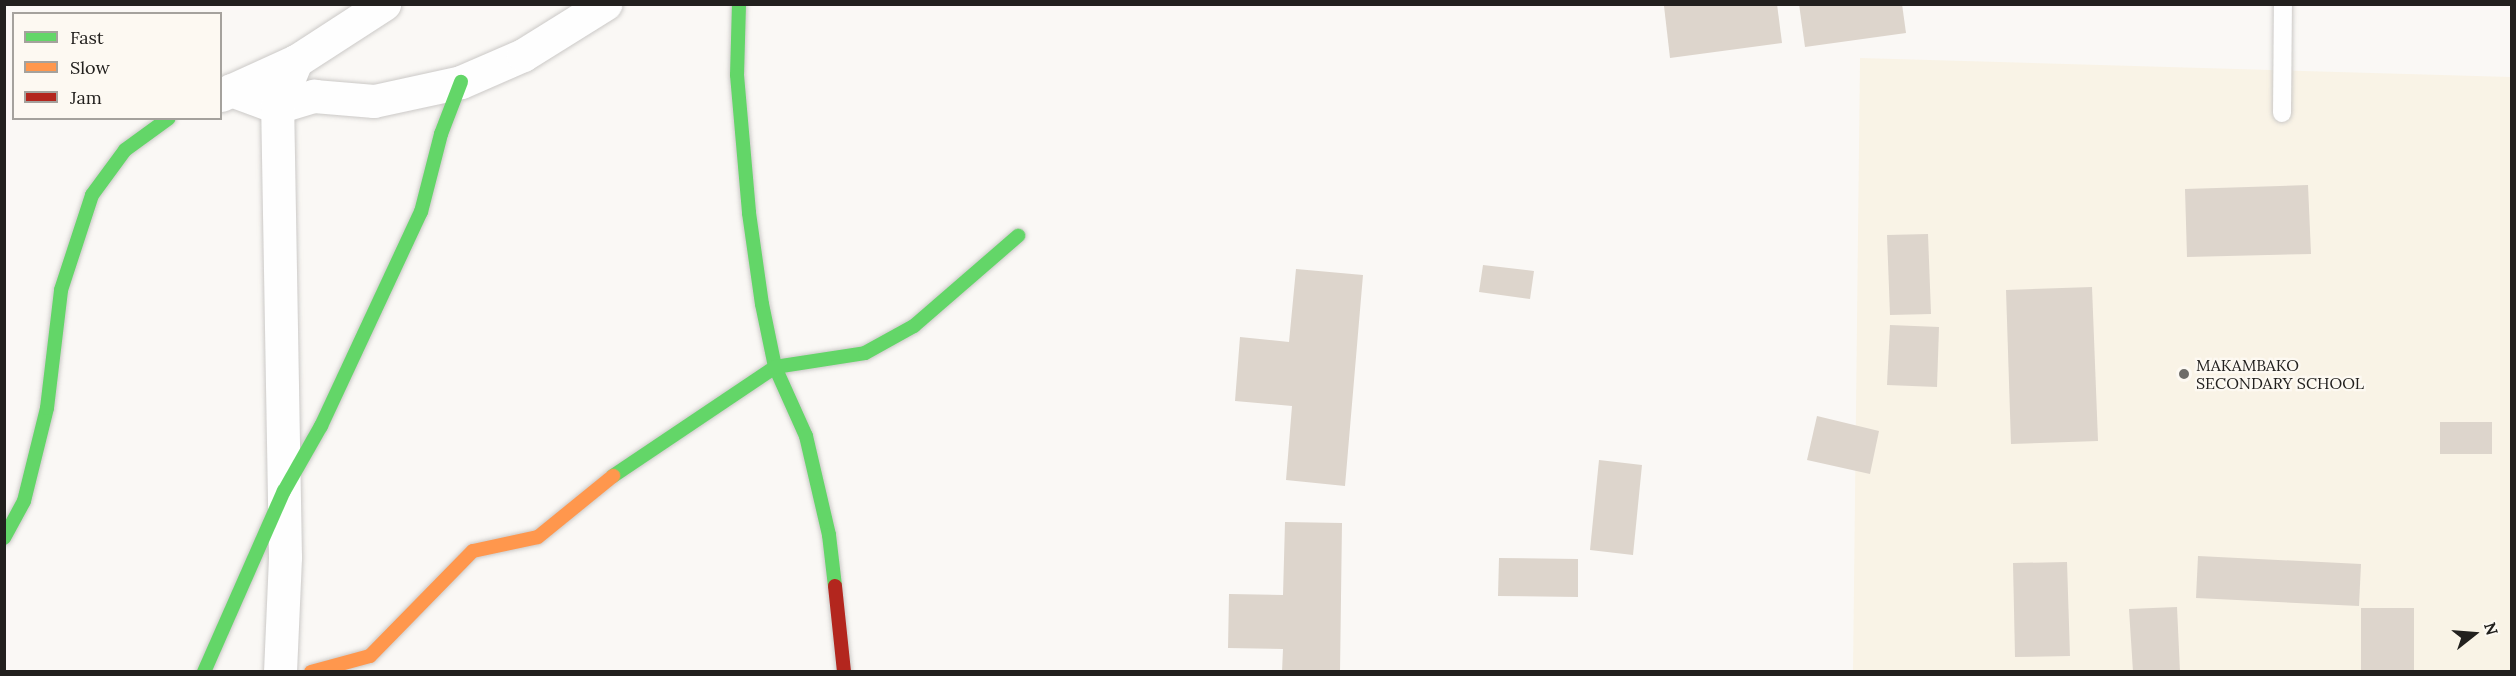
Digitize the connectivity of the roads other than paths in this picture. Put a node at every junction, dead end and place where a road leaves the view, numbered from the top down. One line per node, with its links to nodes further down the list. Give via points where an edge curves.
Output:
1 (384, 4): 5 (street)
2 (604, 4): 6 (street, via 523,55)
3 (739, 4): 12 (street, via 737,75 749,213)
4 (2283, 4): 9 (lane)
5 (296, 61): 7 (street); 8 (street)
6 (461, 82): 8 (street, via 374,101 314,96); 13 (street, via 441,134 421,212 321,426)
7 (226, 93): 8 (street)
8 (278, 107): 13 (street)
9 (2283, 113)
10 (166, 120): 14 (street, via 125,150 92,195 61,290 47,408 24,501)
11 (1018, 236): 12 (street, via 914,326 875,348 865,353)
12 (775, 367): 17 (street, via 632,461 538,537 473,551 370,656); 18 (street, via 806,436 829,535)
13 (284, 491): 15 (street); 16 (street)
14 (4, 538)
15 (204, 672)
16 (280, 672)
17 (311, 672)
18 (844, 672)

